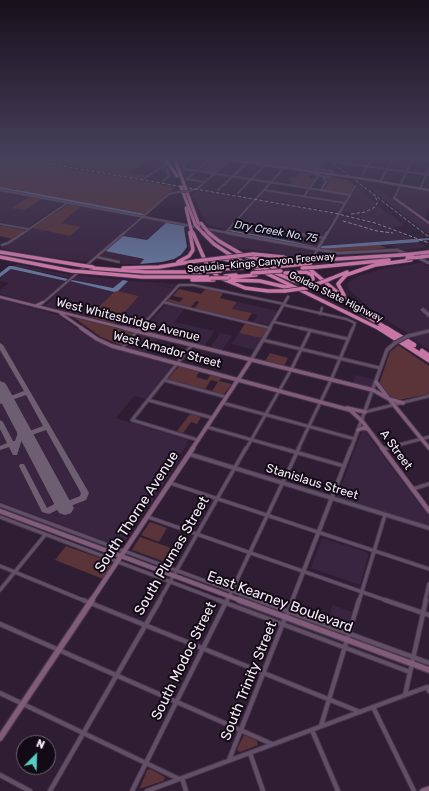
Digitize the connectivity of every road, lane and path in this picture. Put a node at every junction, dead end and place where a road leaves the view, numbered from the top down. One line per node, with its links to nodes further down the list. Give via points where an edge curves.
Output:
1 (20, 194): 13 (street)
2 (170, 194): 15 (street, bridge)
3 (184, 194): 12 (highway, Golden State Highway)
4 (187, 194): 19 (highway, Golden State Highway)
5 (260, 194): 22 (street)
6 (290, 194): 10 (street)
7 (344, 194): 9 (street)
8 (396, 194): 11 (street)
9 (350, 195): 14 (street)
10 (304, 196): 14 (street)
11 (394, 198): 16 (main road)
12 (186, 202): 18 (highway); 19 (highway, Golden State Highway, bridge, via 195,224)
13 (67, 203): 15 (street); 21 (street)
14 (345, 203): 23 (street)
15 (144, 216): 22 (street); 29 (street)
16 (429, 223)
17 (0, 224): 21 (street)
18 (190, 226): 39 (highway, bridge, via 206,265 218,277 246,288 285,291 306,288); 41 (highway, via 193,250 184,259 164,265)
19 (200, 226): 32 (highway, Golden State Highway, via 217,243); 37 (highway, bridge, via 243,255 265,261); 46 (highway, Golden State Highway, via 208,240 226,253)
20 (266, 228): 23 (street)
21 (28, 229): 24 (street)
22 (226, 231): 25 (street)
23 (325, 238): 25 (street)
24 (2, 245)
25 (318, 249): 30 (street); 38 (street, via 341,253 393,250)
26 (0, 252): 40 (highway, Sequoia–Kings Canyon Freeway, bridge)
27 (429, 252): 28 (highway, bridge)
28 (400, 255): 36 (highway, Sequoia–Kings Canyon Freeway); 36 (highway)
29 (97, 256): 35 (street); 49 (street)
30 (314, 256)
31 (0, 257): 43 (highway, Sequoia–Kings Canyon Freeway, bridge, via 72,271)
32 (238, 257): 42 (highway, via 297,282 307,283 313,279 312,275 306,272); 66 (highway, Golden State Highway, via 382,326)
33 (429, 257): 34 (highway, bridge)
34 (409, 259): 39 (highway); 42 (highway, Sequoia–Kings Canyon Freeway, bridge, via 302,268)
35 (120, 262)
36 (307, 262): 37 (highway, Sequoia–Kings Canyon Freeway, bridge); 37 (highway, bridge)
37 (291, 263): 40 (highway, Sequoia–Kings Canyon Freeway, bridge, via 221,272 152,273); 46 (highway, bridge, via 268,265 240,268 220,269 213,263 219,258 229,259)
38 (429, 264)
39 (375, 265): 55 (highway, via 349,274 339,282 338,286 342,292)
40 (92, 267): 41 (highway)
41 (119, 268): 55 (highway, bridge, via 159,267 253,254 278,256 303,264)
42 (283, 272): 45 (highway, bridge); 45 (highway, Sequoia–Kings Canyon Freeway, bridge, via 252,273)
43 (114, 275): 44 (highway, Sequoia–Kings Canyon Freeway); 44 (highway, via 173,280)
44 (211, 278): 45 (highway, bridge); 45 (highway, Sequoia–Kings Canyon Freeway, bridge)
45 (228, 278): 58 (highway, via 284,286)
46 (288, 284): 58 (highway, Golden State Highway)
47 (0, 297): 52 (main road, West Whitesbridge Avenue)
48 (288, 297): 51 (street, South Thorne Avenue)
49 (43, 302): 52 (main road)
50 (163, 302): 51 (street, via 179,285 193,285); 59 (street); 62 (street)
51 (284, 305): 56 (street); 57 (street, South Thorne Avenue)
52 (36, 306): 54 (main road, West Whitesbridge Avenue)
53 (322, 308): 56 (street)
54 (52, 310): 62 (main road, West Whitesbridge Avenue); 67 (main road, West Amador Street, via 97,338)
55 (359, 310): 66 (highway)
56 (320, 314): 63 (street, South Modoc Street, via 355,323)
57 (274, 322): 59 (street, South Thorne Avenue); 60 (street)
58 (367, 322): 72 (highway, Golden State Highway, via 399,339)
59 (270, 328): 64 (street, South Thorne Avenue)
60 (310, 330): 63 (street); 68 (street, South Plumas Street)
61 (429, 331): 74 (street, South Trinity Street, bridge, via 408,336 395,343 387,350)
62 (138, 332): 65 (main road, West Whitesbridge Avenue); 67 (street)
63 (348, 339): 70 (street, South Modoc Street)
64 (263, 340): 68 (street); 71 (street, South Thorne Avenue)
65 (192, 345): 71 (main road, West Whitesbridge Avenue); 73 (street)
66 (414, 345): 69 (highway, Golden State Highway)
67 (122, 348): 73 (main road, West Amador Street)
68 (301, 349): 70 (street); 75 (street, South Plumas Street)
69 (429, 356)
70 (340, 359): 74 (street); 78 (street, South Modoc Street)
71 (251, 360): 75 (main road, West Whitesbridge Avenue); 76 (main road, South Thorne Avenue)
72 (429, 360)
73 (178, 363): 76 (main road, West Amador Street); 77 (street)
74 (380, 368): 79 (street, South Trinity Street)
75 (291, 370): 78 (main road, West Whitesbridge Avenue); 80 (street, South Plumas Street)
76 (239, 379): 80 (main road, West Amador Street); 83 (main road, South Thorne Avenue)
77 (164, 380): 83 (street); 85 (street)
78 (331, 380): 81 (main road, West Whitesbridge Avenue); 86 (street, South Modoc Street)
79 (376, 382): 81 (street, South Trinity Street); 84 (main road)
80 (279, 390): 86 (main road, West Amador Street); 92 (street, South Plumas Street)
81 (373, 390): 84 (main road, West Whitesbridge Avenue); 91 (street, South Trinity Street)
82 (429, 396): 88 (street)
83 (227, 397): 87 (main road, South Thorne Avenue)
84 (389, 399): 88 (main road); 89 (main road)
85 (148, 400): 93 (street); 102 (street, via 132,420)
86 (320, 401): 90 (main road, West Amador Street); 95 (street, South Modoc Street)
87 (223, 402): 92 (street); 93 (main road, South Thorne Avenue)
88 (403, 403): 89 (street)
89 (393, 405): 91 (street); 101 (main road)
90 (344, 407): 91 (main road, West Amador Street); 94 (main road, A Street)
91 (365, 412): 94 (street, South Trinity Street)
92 (266, 414): 95 (street); 103 (street, South Plumas Street)
93 (213, 418): 96 (main road, South Thorne Avenue)
94 (362, 421): 97 (main road, A Street); 98 (street, South Trinity Street)
95 (309, 426): 100 (street); 106 (street, South Modoc Street)
96 (207, 427): 102 (main road, South Thorne Avenue); 103 (street)
97 (368, 429): 98 (main road); 105 (main road, A Street)
98 (358, 430): 100 (street, South Trinity Street)
99 (429, 437): 101 (street)
100 (355, 439): 108 (street, South Trinity Street)
101 (422, 439): 104 (main road); 105 (street)
102 (198, 440): 107 (main road, South Thorne Avenue)
103 (251, 440): 106 (street); 109 (street, South Plumas Street)
104 (429, 448)
105 (383, 449): 113 (main road, A Street)
106 (296, 453): 108 (street); 111 (street, South Modoc Street)
107 (189, 454): 109 (street, Stanislaus Street); 110 (main road, South Thorne Avenue)
108 (344, 466): 114 (street, South Trinity Street)
109 (235, 468): 111 (street, Stanislaus Street); 115 (street, South Plumas Street)
110 (170, 483): 115 (street); 122 (main road, South Thorne Avenue)
111 (282, 483): 114 (street, Stanislaus Street); 119 (street, South Modoc Street)
112 (429, 484): 113 (street)
113 (412, 489): 118 (main road, A Street)
114 (332, 498): 120 (street, Stanislaus Street); 124 (street, South Trinity Street)
115 (218, 499): 119 (street); 126 (street, South Plumas Street)
116 (0, 505): 127 (street, East Kearney Boulevard)
117 (0, 511): 130 (main road, East Kearney Boulevard)
118 (429, 511)
119 (267, 515): 124 (street); 129 (street, South Modoc Street)
120 (385, 515): 123 (street, Stanislaus Street); 128 (street)
121 (0, 517): 125 (street, East Kearney Boulevard)
122 (148, 517): 126 (street); 127 (main road, South Thorne Avenue)
123 (429, 528)
124 (319, 532): 128 (street); 135 (street, South Trinity Street)
125 (45, 534): 131 (street, East Kearney Boulevard); 136 (street)
126 (198, 534): 129 (street); 134 (street, South Plumas Street)
127 (126, 551): 130 (main road, South Thorne Avenue); 134 (street, East Kearney Boulevard)
128 (374, 551): 133 (street); 142 (street)
129 (250, 552): 135 (street); 141 (street, South Modoc Street)
130 (122, 556): 131 (main road, South Thorne Avenue); 137 (main road, East Kearney Boulevard)
131 (118, 562): 138 (street, East Kearney Boulevard); 144 (main road, South Thorne Avenue)
132 (0, 566): 136 (street)
133 (429, 569)
134 (178, 570): 137 (street, South Plumas Street); 141 (street, East Kearney Boulevard)
135 (304, 571): 142 (street); 146 (street, South Trinity Street)
136 (14, 572): 140 (street); 144 (street)
137 (174, 576): 138 (street, South Plumas Street); 143 (main road, East Kearney Boulevard)
138 (171, 582): 145 (street, East Kearney Boulevard); 152 (street, South Plumas Street)
139 (429, 584): 147 (street)
140 (0, 590)
141 (232, 590): 143 (street, South Modoc Street); 146 (street, East Kearney Boulevard)
142 (362, 591): 147 (street); 153 (street)
143 (229, 596): 145 (street, South Modoc Street); 149 (main road, East Kearney Boulevard)
144 (91, 603): 152 (street); 157 (main road, South Thorne Avenue)
145 (226, 603): 151 (street, East Kearney Boulevard); 155 (street, South Modoc Street)
146 (288, 611): 149 (street, South Trinity Street); 153 (street, East Kearney Boulevard)
147 (423, 612): 148 (street); 158 (street)
148 (429, 614)
149 (286, 617): 151 (street, South Trinity Street); 154 (main road, East Kearney Boulevard)
150 (0, 624): 157 (street)
151 (283, 624): 156 (street, East Kearney Boulevard); 163 (street, South Trinity Street)
152 (146, 625): 155 (street); 164 (street, South Plumas Street)
153 (349, 634): 154 (street); 158 (street, East Kearney Boulevard)
154 (347, 640): 156 (street); 160 (main road, East Kearney Boulevard)
155 (203, 648): 163 (street); 169 (street, South Modoc Street)
156 (345, 648): 162 (street, East Kearney Boulevard); 168 (street)
157 (59, 651): 164 (street); 170 (main road, South Thorne Avenue)
158 (413, 657): 159 (street, East Kearney Boulevard); 160 (street)
159 (429, 663)
160 (411, 664): 161 (main road, East Kearney Boulevard); 162 (street)
161 (429, 670)
162 (410, 672): 167 (street)
163 (264, 673): 168 (street); 174 (street, South Trinity Street)
164 (117, 676): 169 (street); 176 (street, South Plumas Street)
165 (428, 689): 167 (street)
166 (0, 693): 170 (street)
167 (405, 695): 171 (street)
168 (329, 699): 172 (street); 173 (street)
169 (176, 702): 174 (street); 181 (street, South Modoc Street)
170 (23, 704): 176 (street); 177 (main road, South Thorne Avenue)
171 (373, 707): 172 (street); 192 (street)
172 (360, 712): 173 (street)
173 (321, 726): 175 (street)
174 (241, 730): 178 (street); 180 (street, South Trinity Street)
175 (312, 730): 178 (street); 191 (street)
176 (84, 733): 181 (street); 186 (street, South Plumas Street)
177 (0, 738)
178 (272, 744): 179 (street)
179 (250, 753): 180 (street); 190 (street)
180 (228, 760): 183 (street)
181 (146, 764): 183 (street); 187 (street, South Modoc Street)
182 (0, 775): 185 (street)
183 (180, 779): 188 (street); 189 (street)
184 (429, 789): 193 (main road)
185 (30, 791)
186 (50, 791)
187 (132, 791)
188 (148, 791)
189 (186, 791)
190 (263, 791)
191 (338, 791)
192 (414, 791)
193 (423, 791)

